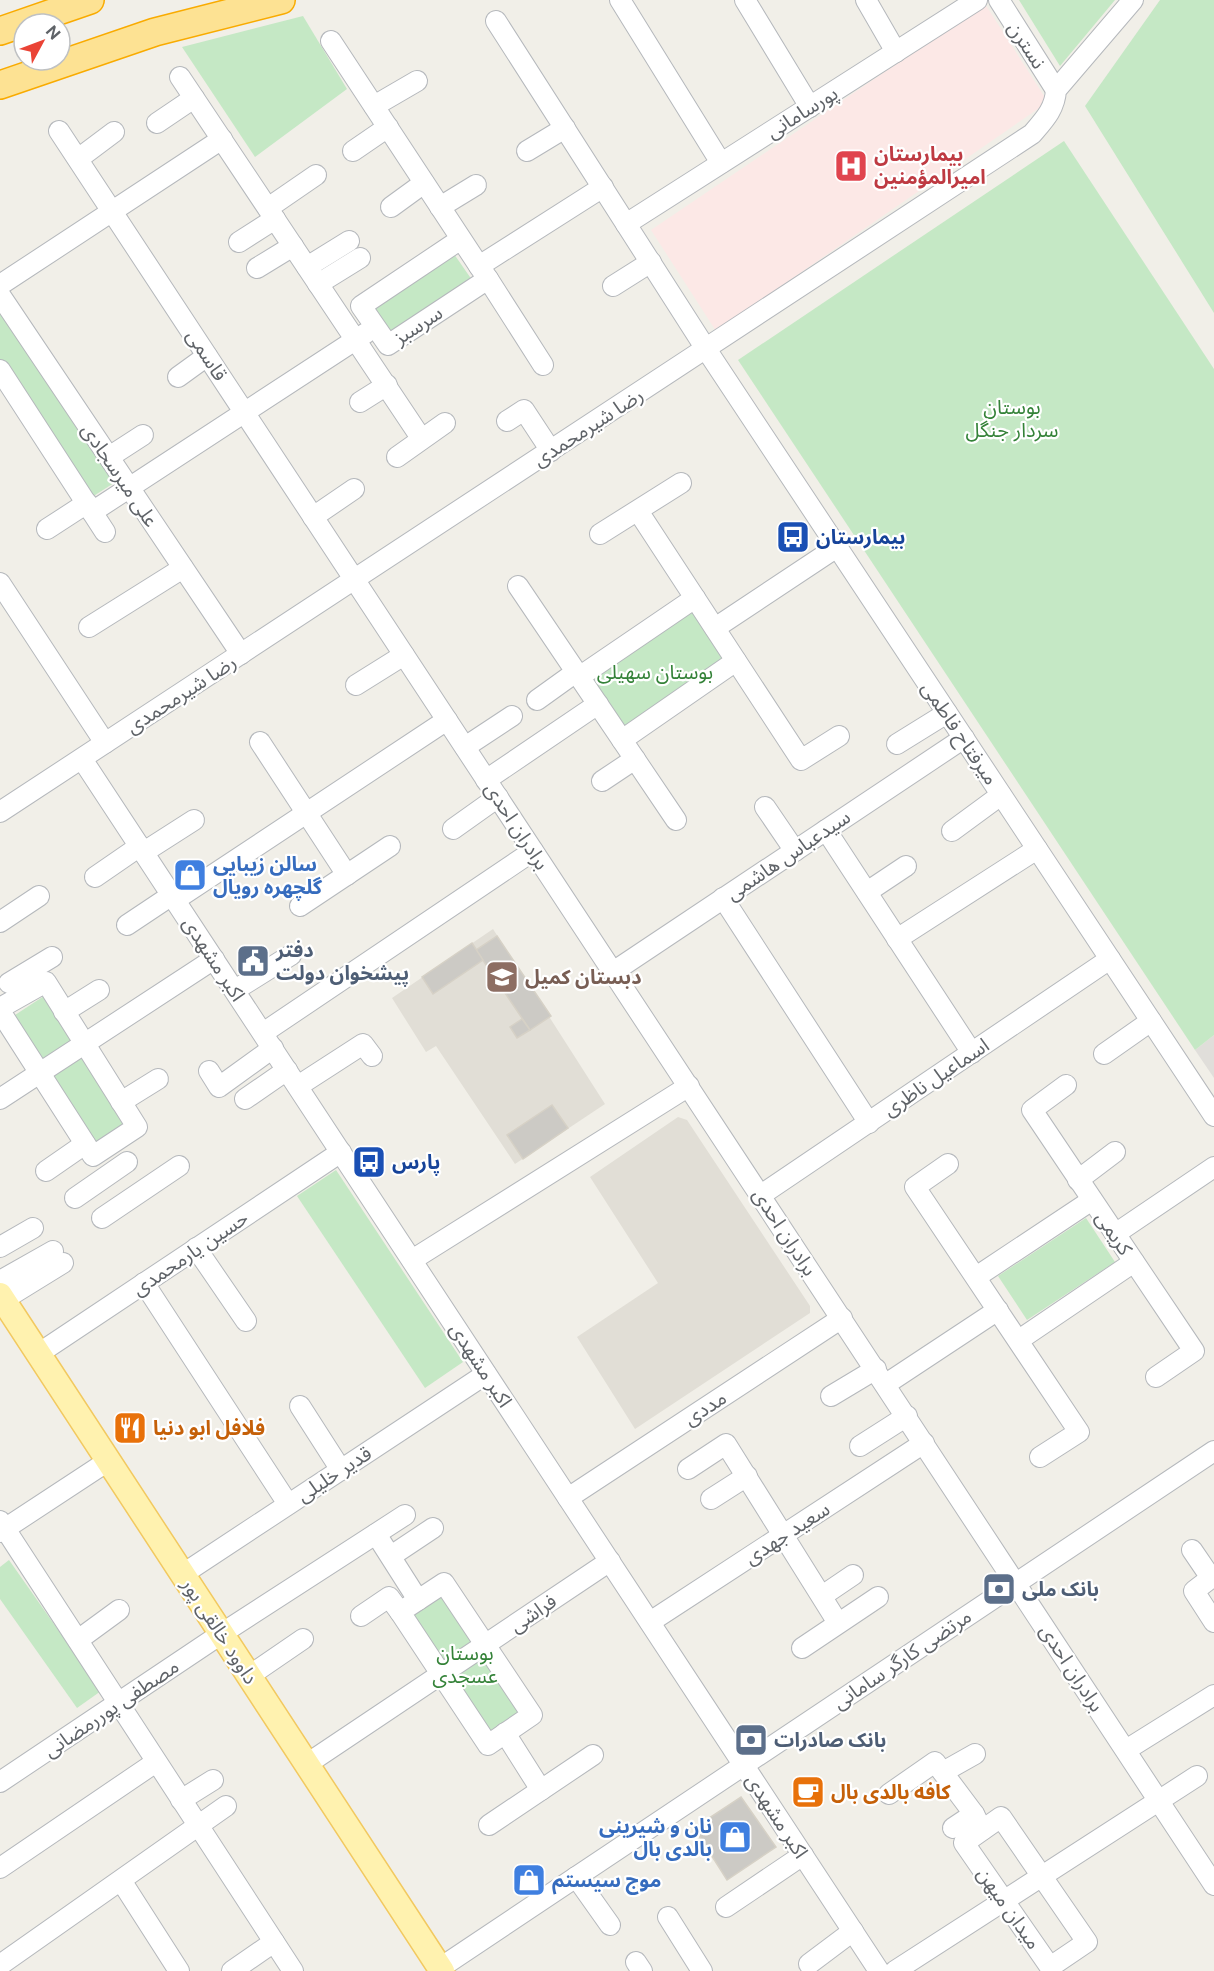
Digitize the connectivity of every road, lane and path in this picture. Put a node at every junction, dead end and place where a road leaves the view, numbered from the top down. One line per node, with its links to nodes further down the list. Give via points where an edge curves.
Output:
1 (84, 0): 10 (main road)
2 (90, 0): 12 (highway)
3 (281, 0): 17 (highway, via 155,32)
4 (620, 0): 31 (street)
5 (745, 0): 21 (street)
6 (866, 0): 14 (street)
7 (977, 0): 14 (street, پورسامانی)
8 (999, 0): 18 (street, نسترن)
9 (1133, 0): 18 (street, رضا شیرمحمدی)
10 (0, 20)
11 (496, 21): 24 (street)
12 (0, 31)
13 (331, 41): 20 (street)
14 (896, 52): 21 (street, پورسامانی)
15 (180, 77): 19 (street)
16 (417, 81): 20 (street)
17 (0, 85)
18 (1056, 90): 56 (street, رضا شیرمحمدی, via 1047,118 1032,134)
19 (194, 98): 22 (street); 27 (street)
20 (374, 106): 23 (street)
21 (810, 107): 31 (street, پورسامانی)
22 (157, 123)
23 (388, 128): 28 (street); 33 (street)
24 (565, 128): 29 (street); 35 (street)
25 (59, 131): 30 (street, قاسمی)
26 (114, 132): 30 (street)
27 (222, 139): 38 (street); 39 (street)
28 (353, 151)
29 (527, 151)
30 (78, 159): 38 (street, قاسمی)
31 (721, 163): 40 (street, پورسامانی)
32 (316, 175): 39 (street)
33 (424, 183): 36 (street); 37 (street)
34 (476, 185): 37 (street)
35 (603, 187): 40 (street); 49 (street)
36 (391, 207)
37 (440, 207): 41 (street)
38 (112, 211): 51 (street); 57 (street, قاسمی)
39 (271, 213): 43 (street); 44 (street)
40 (626, 224): 46 (street)
41 (461, 239): 49 (street); 54 (street, سرسبز, via 361,306)
42 (349, 241): 47 (street)
43 (239, 242)
44 (293, 246): 47 (street); 48 (street)
45 (360, 258): 50 (street)
46 (651, 262): 52 (street); 56 (street)
47 (307, 267): 50 (street)
48 (257, 268)
49 (483, 273): 54 (street, سرسبز, via 388,345); 58 (street)
50 (318, 284): 55 (street)
51 (0, 285)
52 (613, 286)
53 (0, 296): 70 (street, علی میرسجادی)
54 (375, 327): 55 (street)
55 (356, 339): 61 (street); 63 (street)
56 (706, 349): 68 (street, رضا شیرمحمدی); 80 (street, میرفتاح فاطمی)
57 (207, 356): 60 (street); 63 (street, قاسمی)
58 (543, 365)
59 (0, 370): 74 (street)
60 (178, 377)
61 (387, 385): 62 (street); 67 (street)
62 (360, 402)
63 (244, 412): 72 (street); 76 (street, قاسمی)
64 (507, 421): 68 (street, via 524,410)
65 (444, 423): 67 (street)
66 (143, 435): 70 (street)
67 (421, 438): 69 (street)
68 (551, 451): 82 (street, رضا شیرمحمدی)
69 (397, 457)
70 (109, 458): 72 (street, علی میرسجادی)
71 (681, 483): 75 (street)
72 (129, 487): 74 (street); 81 (street, علی میرسجادی)
73 (354, 489): 76 (street)
74 (89, 507): 77 (street); 78 (street)
75 (638, 511): 79 (street); 85 (street)
76 (313, 517): 82 (street, قاسمی)
77 (47, 529)
78 (105, 532)
79 (600, 534)
80 (837, 547): 87 (street); 95 (street, میرفتاح فاطمی)
81 (183, 568): 86 (street); 88 (street, علی میرسجادی)
82 (354, 580): 88 (street, رضا شیرمحمدی); 89 (street, برادران احدی)
83 (0, 584): 102 (street)
84 (518, 586): 91 (street)
85 (695, 598): 87 (street); 91 (street)
86 (89, 627)
87 (715, 628): 90 (street)
88 (241, 654): 102 (street, رضا شیرمحمدی)
89 (404, 655): 92 (street); 97 (street, برادران احدی)
90 (736, 661): 98 (street, via 801,760); 100 (street)
91 (578, 675): 93 (street); 94 (street)
92 (356, 685)
93 (537, 700)
94 (598, 704): 100 (street); 107 (street)
95 (947, 713): 99 (street, میرفتاح فاطمی); 103 (street)
96 (512, 716): 104 (street)
97 (447, 720): 104 (street, برادران احدی); 113 (street)
98 (839, 736)
99 (964, 738): 109 (street, میرفتاح فاطمی); 117 (street, سیدعباس هاشمی)
100 (622, 740): 106 (street)
101 (260, 742): 113 (street)
102 (105, 743): 105 (street, رضا شیرمحمدی)
103 (897, 744)
104 (465, 747): 107 (street, برادران احدی)
105 (82, 759): 112 (street, رضا شیرمحمدی); 120 (street, اکبر مشهدی)
106 (634, 759): 108 (street); 115 (street)
107 (486, 780): 110 (street, برادران احدی)
108 (602, 781)
109 (1001, 795): 118 (street); 121 (street, میرفتاح فاطمی)
110 (498, 797): 116 (street); 122 (street, برادران احدی)
111 (765, 807): 123 (street)
112 (0, 812)
113 (306, 813): 125 (street); 129 (street)
114 (194, 820): 120 (street)
115 (676, 820)
116 (453, 829)
117 (826, 830): 123 (street, سیدعباس هاشمی); 127 (street)
118 (952, 831)
119 (390, 846): 125 (street)
120 (142, 849): 126 (street); 129 (street, اکبر مشهدی)
121 (1037, 849): 134 (street); 138 (street, میرفتاح فاطمی)
122 (533, 851): 139 (street, برادران احدی); 146 (street)
123 (795, 851): 130 (street, سیدعباس هاشمی)
124 (906, 866): 127 (street)
125 (347, 874): 131 (street)
126 (95, 877)
127 (867, 892): 134 (street)
128 (39, 897): 132 (street)
129 (173, 897): 133 (street); 137 (street, اکبر مشهدی)
130 (723, 898): 139 (street, سیدعباس هاشمی); 161 (street)
131 (300, 906)
132 (0, 922)
133 (127, 925)
134 (897, 939): 149 (street)
135 (291, 955): 142 (street)
136 (52, 957): 140 (street)
137 (214, 959): 142 (street, اکبر مشهدی); 147 (street)
138 (1110, 959): 145 (street, میرفتاح فاطمی); 149 (street, اسماعیل ناظری)
139 (613, 972): 155 (street, برادران احدی)
140 (9, 983): 143 (street); 144 (street, via 46,982)
141 (99, 990): 144 (street)
142 (235, 990): 146 (street, اکبر مشهدی)
143 (0, 1010): 152 (street)
144 (64, 1012): 147 (street)
145 (1151, 1021): 150 (street); 160 (street, میرفتاح فاطمی)
146 (268, 1041): 151 (street, via 219,1087); 153 (street, اکبر مشهدی)
147 (84, 1044): 152 (street); 159 (street)
148 (363, 1044): 153 (street)
149 (972, 1053): 161 (street, اسماعیل ناظری)
150 (1104, 1054)
151 (209, 1071)
152 (38, 1074): 157 (street); 163 (street)
153 (292, 1078): 158 (street); 164 (street, اکبر مشهدی)
154 (158, 1079): 159 (street)
155 (689, 1086): 173 (street, برادران احدی); 182 (street)
156 (1066, 1086): 171 (street, via 1032,1110)
157 (0, 1099)
158 (245, 1099)
159 (121, 1102): 162 (street, via 137,1127)
160 (1214, 1116)
161 (869, 1123): 173 (street, اسماعیل ناظری)
162 (114, 1143): 163 (street, via 93,1156); 166 (street)
163 (85, 1144): 170 (street)
164 (341, 1152): 180 (street, حسین یارمحمدی); 182 (street, اکبر مشهدی)
165 (1115, 1152): 171 (street)
166 (127, 1162): 172 (street); 174 (street)
167 (948, 1164): 184 (street, via 915,1187)
168 (179, 1166): 172 (street)
169 (1214, 1167): 178 (street)
170 (46, 1172)
171 (1078, 1180): 175 (street)
172 (144, 1187): 176 (street)
173 (761, 1196): 188 (street, برادران احدی)
174 (75, 1198)
175 (1092, 1200): 178 (street, کریمی); 184 (street, کریمی)
176 (102, 1218)
177 (33, 1228): 179 (street)
178 (1115, 1234): 183 (street, کریمی)
179 (0, 1247)
180 (196, 1248): 185 (street, حسین یارمحمدی); 189 (street)
181 (58, 1257): 186 (street)
182 (412, 1260): 192 (street, اکبر مشهدی)
183 (1134, 1262): 190 (street, کریمی); 194 (street, via 1194,1351)
184 (976, 1277): 187 (street)
185 (144, 1283): 191 (street, حسین یارمحمدی); 208 (street)
186 (3, 1302): 191 (main road, داوود خالقی پور)
187 (998, 1310): 190 (street); 193 (street)
188 (842, 1318): 193 (street, برادران احدی); 206 (street, مددی)
189 (246, 1321)
190 (1019, 1340): 201 (street, via 1079,1432)
191 (38, 1354): 202 (main road, داوود خالقی پور)
192 (486, 1374): 204 (street, قدیر خلیلی); 206 (street, اکبر مشهدی)
193 (881, 1376): 195 (street); 197 (street, برادران احدی)
194 (1156, 1377)
195 (831, 1396)
196 (300, 1406): 204 (street)
197 (907, 1416): 198 (street, برادران احدی); 199 (street)
198 (924, 1443): 213 (street, سعید جهدی); 219 (street, برادران احدی)
199 (860, 1446)
200 (1214, 1451): 219 (street, مرتضی کارگر سامانی)
201 (1040, 1458)
202 (108, 1461): 210 (street); 217 (main road, داوود خالقی پور)
203 (688, 1469): 205 (street, via 726,1444)
204 (341, 1470): 208 (street, قدیر خلیلی)
205 (747, 1476): 207 (street); 213 (street)
206 (568, 1498): 216 (street, اکبر مشهدی)
207 (711, 1499)
208 (288, 1504): 217 (street, قدیر خلیلی)
209 (405, 1515): 212 (street, مصطفی پوررمضانی)
210 (2, 1527): 231 (street)
211 (433, 1528): 215 (street)
212 (376, 1534): 215 (street); 229 (street, مصطفی پوررمضانی)
213 (785, 1534): 220 (street); 226 (street, سعید جهدی)
214 (1192, 1550): 227 (street, via 1211,1578 1194,1591)
215 (391, 1557): 222 (street)
216 (610, 1561): 226 (street, اکبر مشهدی); 232 (street, فراشی)
217 (183, 1574): 229 (main road, داوود خالقی پور)
218 (853, 1575): 220 (street)
219 (1017, 1582): 239 (street, برادران احدی); 244 (street, مرتضی کارگر سامانی)
220 (822, 1596): 228 (street)
221 (878, 1597): 228 (street)
222 (418, 1600): 224 (street); 232 (street, via 444,1583)
223 (119, 1610): 231 (street)
224 (400, 1612): 225 (street, via 389,1597); 234 (street)
225 (361, 1616)
226 (650, 1622): 244 (street, اکبر مشهدی)
227 (1214, 1622)
228 (838, 1623): 233 (street)
229 (221, 1634): 235 (main road, داوود خالقی پور); 237 (street, مصطفی پوررمضانی)
230 (303, 1639): 235 (street)
231 (78, 1640): 237 (street)
232 (485, 1645): 234 (street, فراشی); 238 (street, via 532,1715)
233 (802, 1648)
234 (441, 1674): 238 (street, via 488,1745); 243 (street, فراشی)
235 (249, 1676): 243 (main road, داوود خالقی پور)
236 (1214, 1695): 239 (street)
237 (119, 1702): 242 (street); 248 (street, مصطفی پوررمضانی)
238 (505, 1733): 249 (street)
239 (1126, 1750): 252 (street, برادران احدی)
240 (975, 1754): 245 (street)
241 (593, 1755): 249 (street)
242 (156, 1762): 251 (street); 259 (street)
243 (307, 1764): 273 (main road, داوود خالقی پور)
244 (743, 1765): 258 (street, اکبر مشهدی); 261 (street, مرتضی کارگر سامانی)
245 (943, 1772): 250 (street, via 935,1762); 254 (street)
246 (1197, 1776): 252 (street)
247 (213, 1780): 251 (street)
248 (0, 1782)
249 (541, 1790): 255 (street)
250 (889, 1794)
251 (181, 1800): 256 (street)
252 (1159, 1800): 260 (street); 263 (street, برادران احدی)
253 (226, 1806): 256 (street)
254 (978, 1822): 257 (street); 260 (street, میدان میهن, via 1001,1817); 264 (street, میدان میهن, via 964,1843)
255 (489, 1825)
256 (198, 1827): 262 (street); 269 (street)
257 (952, 1828)
258 (803, 1855): 265 (street); 268 (street, اکبر مشهدی)
259 (0, 1868)
260 (1042, 1876): 264 (street); 272 (street, میدان میهن, via 1087,1942)
261 (576, 1877): 267 (street); 273 (street, مرتضی کارگر سامانی)
262 (122, 1882): 270 (street); 274 (street)
263 (1214, 1885)
264 (1004, 1900): 272 (street, میدان میهن, via 1050,1967); 279 (street)
265 (726, 1907)
266 (668, 1917): 277 (street)
267 (610, 1925)
268 (853, 1932): 271 (street); 278 (street, اکبر مشهدی)
269 (274, 1942): 275 (street); 276 (street)
270 (6, 1961)
271 (809, 1964)
272 (1069, 1964)
273 (439, 1970)
274 (179, 1971)
275 (232, 1971)
276 (292, 1971)
277 (702, 1971)
278 (879, 1971)
279 (895, 1971)

